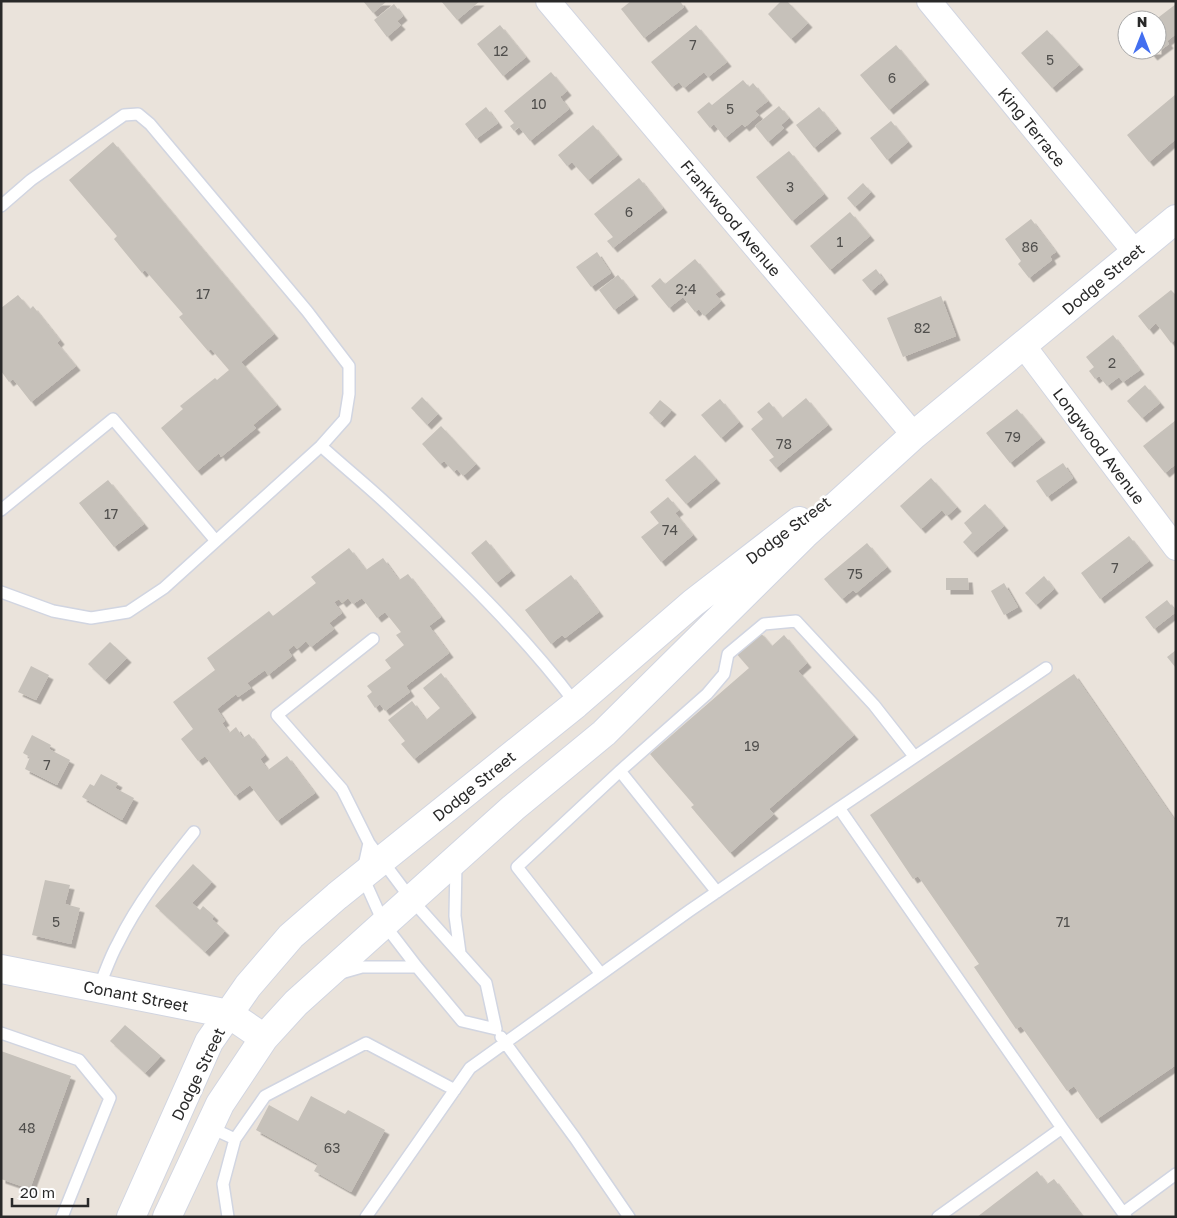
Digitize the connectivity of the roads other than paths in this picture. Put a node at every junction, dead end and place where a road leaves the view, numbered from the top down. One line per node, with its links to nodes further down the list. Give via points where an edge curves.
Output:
1 (548, 1): 7 (street, Frankwood Avenue)
2 (929, 1): 5 (street, King Terrace)
3 (1, 206): 8 (lane, via 31,180 124,115 138,114 150,124 349,366 345,419)
4 (1176, 219): 5 (main road, Dodge Street)
5 (1135, 252): 6 (main road, Dodge Street)
6 (1023, 345): 7 (main road, Dodge Street); 11 (street, Longwood Avenue)
7 (914, 435): 15 (main road, Dodge Street, via 693,603); 20 (main road, Dodge Street, via 804,535 604,733)
8 (322, 446): 10 (lane); 15 (lane, via 485,600 554,674)
9 (1, 510): 10 (lane, via 112,419)
10 (216, 541): 12 (lane, via 164,588 128,612 91,618 53,611)
11 (1176, 548)
12 (1, 592)
13 (373, 639): 21 (lane, via 277,715 342,789)
14 (1046, 668): 16 (lane)
15 (576, 704): 21 (main road, Dodge Street)
16 (914, 756): 17 (lane, via 874,705 796,621 764,624 728,654 724,674 707,694); 18 (lane)
17 (620, 771): 22 (lane); 28 (lane, via 517,867)
18 (840, 808): 22 (lane); 38 (lane)
19 (194, 832): 30 (lane, via 138,908 118,942)
20 (456, 858): 23 (main road, Dodge Street); 25 (lane, via 455,916)
21 (371, 859): 23 (lane); 24 (lane); 31 (main road, Dodge Street, via 291,936 248,986)
22 (717, 892): 28 (lane)
23 (411, 899): 24 (main road, Dodge Street); 25 (lane)
24 (384, 924): 26 (lane); 29 (main road, Dodge Street)
25 (460, 953): 32 (lane, via 486,983)
26 (417, 967): 29 (lane, via 362,967); 32 (lane, via 462,1021)
27 (1, 969): 30 (main road, Conant Street)
28 (601, 974): 35 (lane)
29 (325, 977): 34 (main road, Dodge Street)
30 (98, 989): 31 (main road, Conant Street)
31 (229, 1014): 34 (main road, Conant Street); 43 (main road, Dodge Street, via 210,1042)
32 (496, 1029): 35 (lane)
33 (1, 1033): 42 (lane, via 79,1060 110,1098)
34 (264, 1038): 37 (main road, Dodge Street, via 220,1104)
35 (505, 1043): 36 (lane, via 470,1068); 47 (lane)
36 (455, 1090): 39 (lane, via 366,1043 265,1096); 46 (lane)
37 (209, 1127): 39 (lane); 44 (main road, Dodge Street)
38 (1062, 1128): 41 (lane); 48 (lane)
39 (235, 1139): 45 (lane, via 223,1184)
40 (1176, 1174): 41 (lane)
41 (1125, 1215)
42 (62, 1217)
43 (131, 1217)
44 (167, 1217)
45 (228, 1217)
46 (366, 1217)
47 (629, 1217)
48 (938, 1217)

